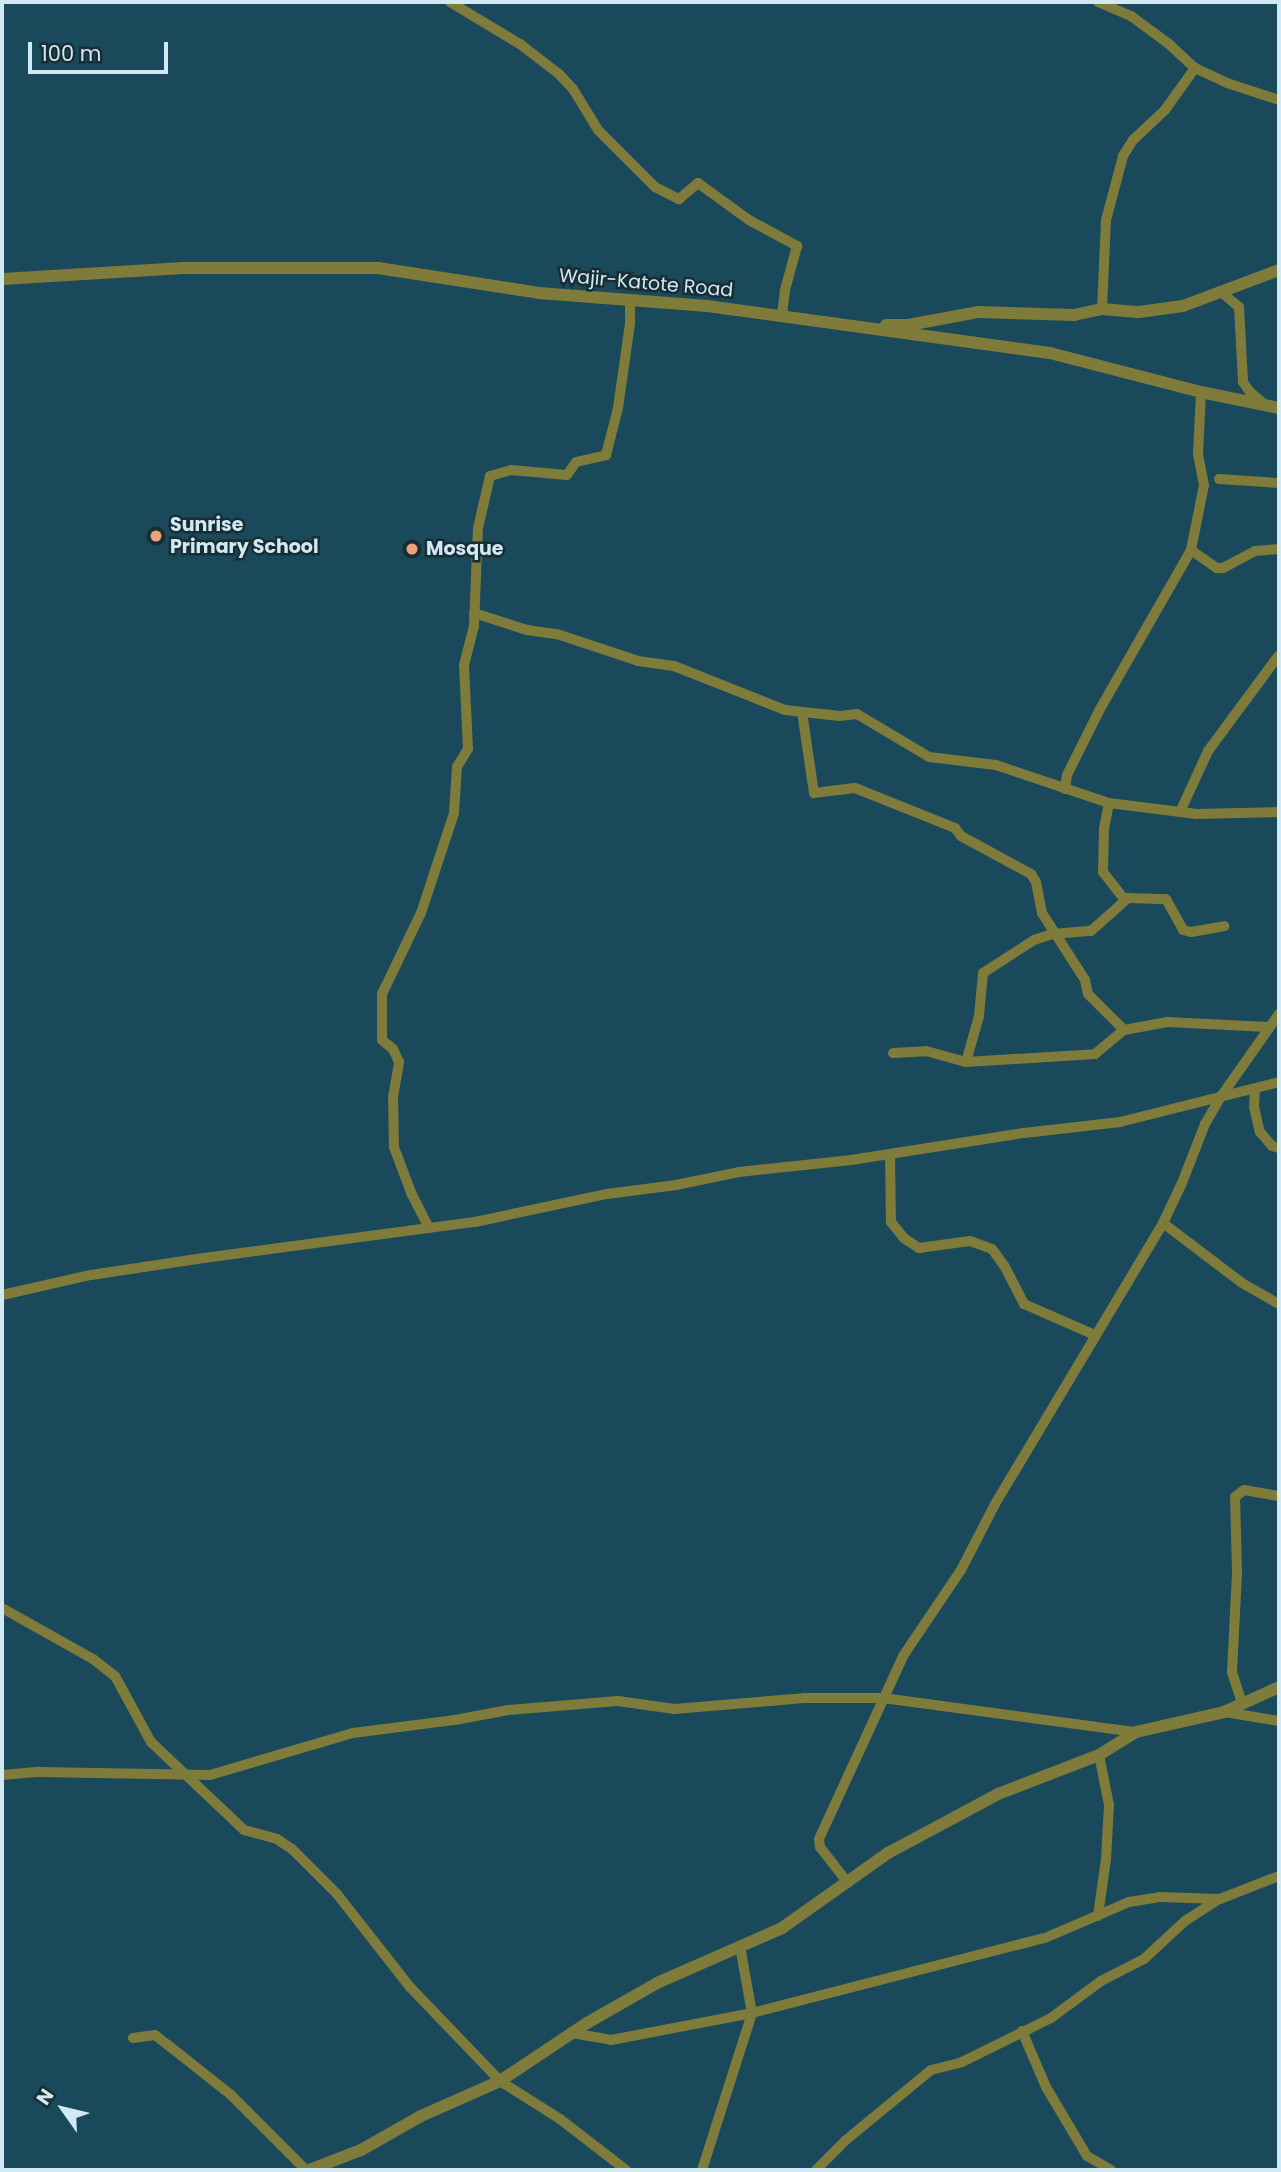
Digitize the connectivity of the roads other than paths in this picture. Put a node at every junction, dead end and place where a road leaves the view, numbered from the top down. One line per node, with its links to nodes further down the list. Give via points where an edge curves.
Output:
1 (450, 2): 10 (street, via 520,44 559,74 598,130 655,187 679,199 698,183 749,220 797,246)
2 (1098, 2): 3 (street, via 1131,16)
3 (1195, 68): 4 (street); 9 (street, via 1123,156 1106,220)
4 (1279, 100)
5 (1279, 270): 7 (street)
6 (2, 279): 8 (street, Wajir-Katote Road, via 184,268 378,268 539,293)
7 (1220, 291): 9 (street, via 1183,306 1139,312); 13 (street, via 1239,307 1243,382)
8 (630, 301): 10 (street, Wajir-Katote Road); 19 (street, via 618,408 606,455 576,462 566,475 511,470 490,476 478,528)
9 (1102, 309): 11 (street, via 1074,315 978,312 908,325)
10 (782, 316): 11 (street, Wajir-Katote Road)
11 (839, 325): 12 (street, Wajir-Katote Road, via 1050,353)
12 (1201, 392): 13 (street, Wajir-Katote Road); 18 (street, via 1198,454 1204,485)
13 (1264, 404): 14 (street, Wajir-Katote Road)
14 (1279, 408)
15 (1219, 479): 16 (street)
16 (1279, 483)
17 (1279, 549): 18 (street, via 1255,551 1223,568)
18 (1191, 550): 22 (street, via 1100,709 1067,775)
19 (474, 613): 21 (street, via 638,661 674,666 785,710); 40 (street, via 464,665 468,749 457,767 454,813 421,914 382,994 382,1040 399,1062 393,1097 394,1147)
20 (1279, 656): 24 (street, via 1208,751)
21 (802, 712): 22 (street, via 857,714 929,757 996,765); 28 (street, via 814,793 855,788 954,828 1031,874)
22 (1065, 789): 23 (street)
23 (1109, 803): 24 (street); 26 (street, via 1103,872)
24 (1180, 811): 25 (street)
25 (1279, 812)
26 (1125, 900): 27 (street, via 1166,899 1179,925 1191,932); 28 (street, via 1091,931)
27 (1224, 926)
28 (1053, 934): 31 (street, via 1085,980 1088,995); 33 (street, via 1034,940 982,973 979,1016)
29 (1279, 1014): 30 (street)
30 (1268, 1027): 31 (street, via 1182,1021); 36 (street)
31 (1124, 1030): 33 (street, via 1099,1053)
32 (893, 1054): 33 (street, via 926,1051)
33 (967, 1062)
34 (1279, 1082): 35 (street)
35 (1255, 1089): 36 (street); 37 (street, via 1259,1132)
36 (1220, 1098): 38 (street, via 1120,1122); 39 (street)
37 (1279, 1149)
38 (890, 1154): 40 (street, via 739,1172); 43 (street, via 891,1222 904,1238 919,1248 970,1241 992,1249 1024,1304)
39 (1163, 1223): 42 (street, via 1242,1283); 43 (street)
40 (429, 1228): 41 (street, via 91,1275)
41 (2, 1295)
42 (1279, 1304)
43 (1095, 1335): 47 (street, via 961,1570 903,1656)
44 (1279, 1496): 48 (street, via 1244,1490 1235,1497 1237,1572 1231,1672)
45 (2, 1608): 54 (street, via 93,1658 115,1676 151,1742)
46 (1279, 1687): 48 (street)
47 (883, 1698): 51 (street); 54 (street, via 804,1698 674,1709 618,1701 536,1707 353,1733 210,1775); 56 (street, via 819,1839 820,1847)
48 (1242, 1703): 49 (street)
49 (1224, 1712): 50 (street); 51 (street)
50 (1279, 1721)
51 (1136, 1731): 52 (street)
52 (1099, 1755): 56 (street, via 998,1794 888,1853); 59 (street, via 1109,1818)
53 (2, 1774): 54 (street)
54 (185, 1776): 65 (street, via 244,1830 277,1839 292,1849 337,1894 410,1987)
55 (1274, 1878): 57 (street); 58 (street)
56 (848, 1883): 60 (street, via 782,1928)
57 (1279, 1884)
58 (1220, 1899): 59 (street, via 1160,1897 1129,1902); 62 (street, via 1185,1921 1143,1959 1101,1981 1051,2018)
59 (1098, 1916): 61 (street, via 1045,1938)
60 (740, 1945): 61 (street); 63 (street, via 657,1983)
61 (752, 2014): 63 (street, via 611,2040); 68 (street)
62 (1022, 2031): 69 (street, via 962,2062 930,2070); 70 (street, via 1046,2087 1087,2156)
63 (572, 2033): 65 (street)
64 (133, 2038): 66 (street, via 155,2035 224,2090)
65 (500, 2081): 66 (street, via 421,2116 361,2150); 67 (street)
66 (307, 2170)
67 (626, 2170)
68 (702, 2170)
69 (816, 2170)
70 (1111, 2170)

